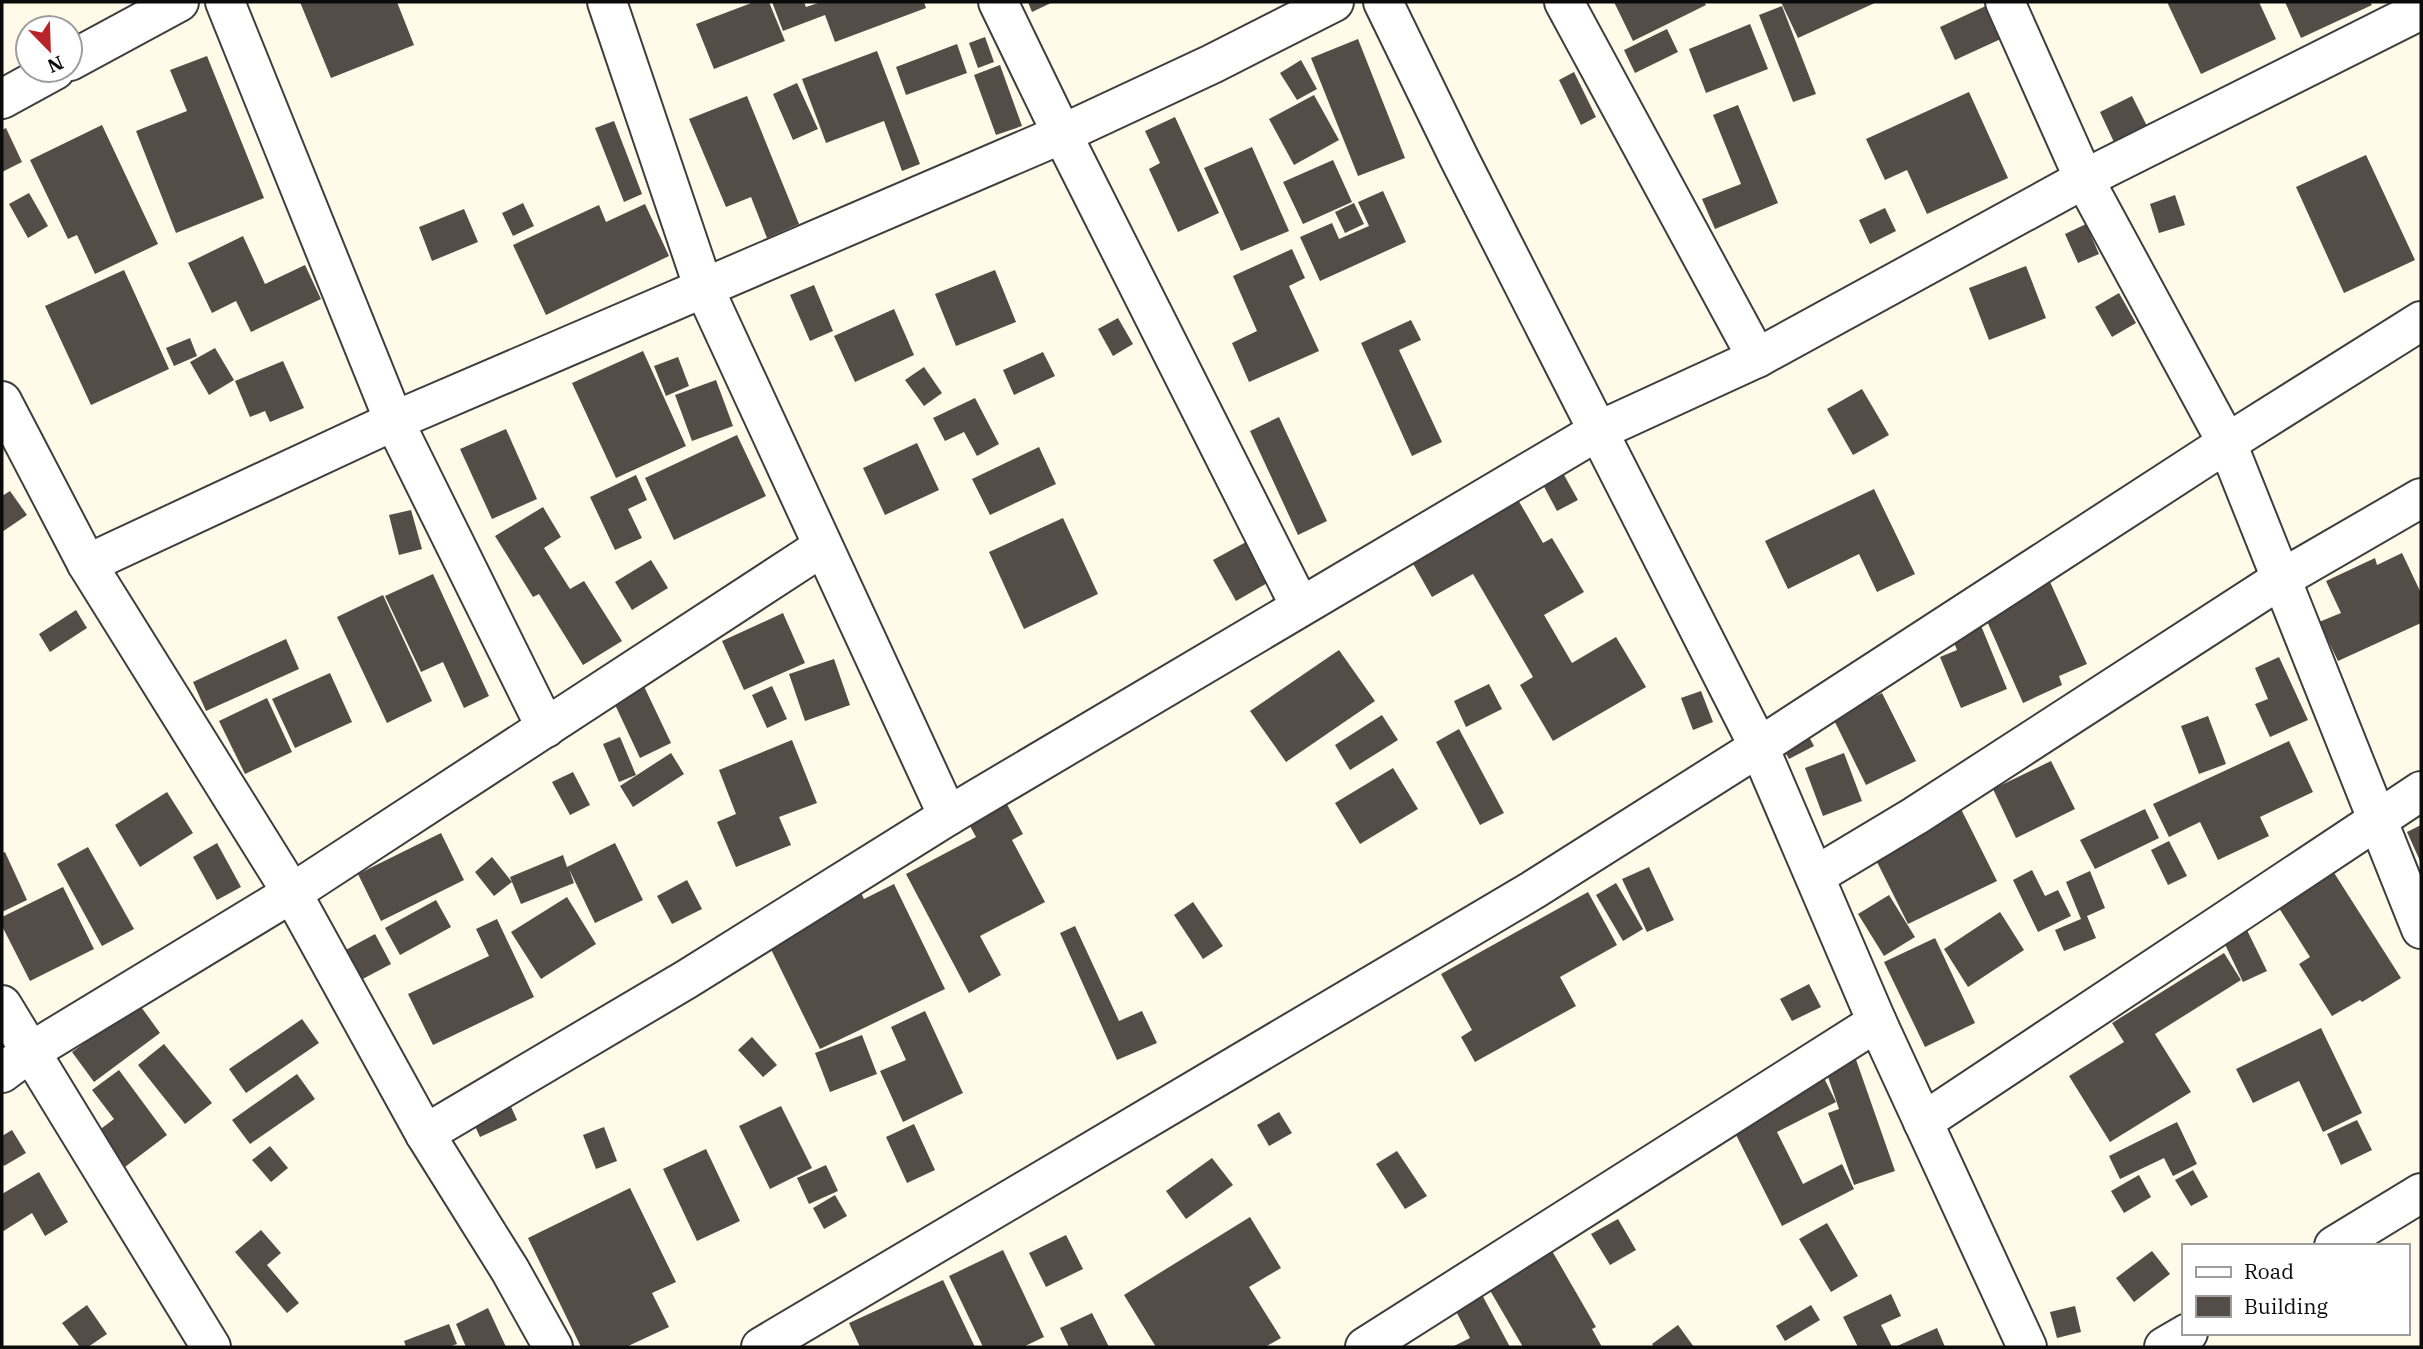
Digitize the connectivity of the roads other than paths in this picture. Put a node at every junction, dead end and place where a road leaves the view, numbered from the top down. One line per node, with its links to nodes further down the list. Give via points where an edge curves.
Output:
1 (179, 2): 10 (street)
2 (225, 2): 19 (street)
3 (607, 2): 15 (street)
4 (998, 2): 13 (street)
5 (1334, 2): 13 (street)
6 (1383, 2): 20 (street)
7 (1564, 2): 17 (street)
8 (2005, 2): 14 (street)
9 (2421, 10): 14 (street)
10 (84, 53)
11 (29, 84): 12 (street)
12 (2, 99)
13 (1062, 134): 15 (street); 26 (street)
14 (2084, 179): 17 (street); 21 (street)
15 (703, 286): 19 (street); 23 (street)
16 (2421, 321): 21 (street)
17 (1757, 358): 20 (street)
18 (2, 401): 24 (street)
19 (394, 421): 24 (street); 27 (street)
20 (1598, 431): 26 (street); 28 (street)
21 (2227, 443): 25 (street); 28 (street)
22 (2421, 498): 25 (street)
23 (822, 547): 27 (street); 30 (street)
24 (87, 564): 33 (street)
25 (2281, 579): 31 (street); 32 (street)
26 (1300, 606): 30 (street)
27 (546, 728): 33 (street)
28 (1759, 747): 32 (street); 45 (street, via 1533,890)
29 (2421, 791): 31 (street)
30 (948, 816): 39 (street, via 687,979)
31 (2378, 822): 34 (street); 38 (street)
32 (1815, 876): 36 (street)
33 (292, 893): 37 (street); 39 (street)
34 (2421, 929)
35 (2, 1005): 37 (street)
36 (1877, 1022): 38 (street); 46 (street)
37 (16, 1062): 43 (street)
38 (1923, 1122): 47 (street)
39 (425, 1134): 44 (street)
40 (2421, 1194): 41 (street)
41 (2337, 1244)
42 (2185, 1335): 48 (street)
43 (211, 1347)
44 (552, 1347)
45 (761, 1347)
46 (1365, 1347)
47 (2027, 1347)
48 (2164, 1347)

